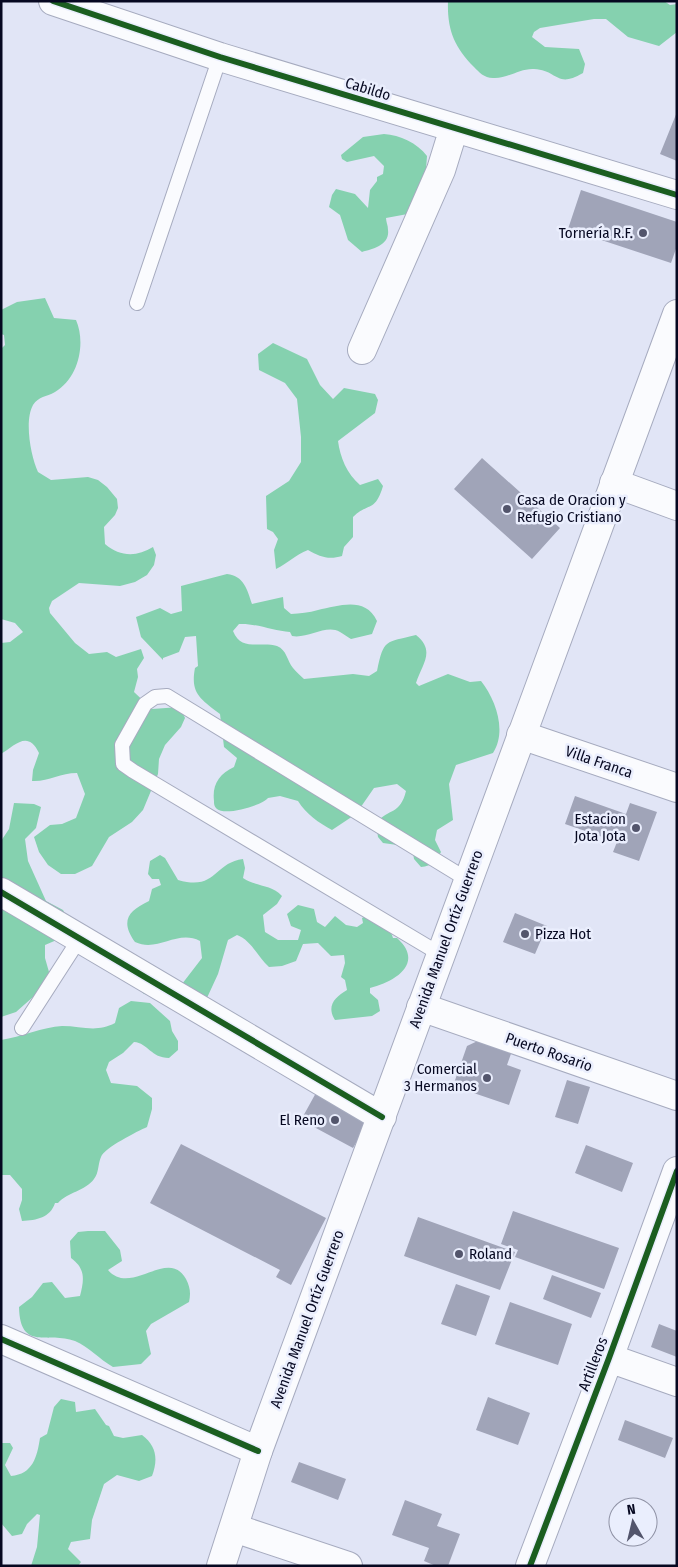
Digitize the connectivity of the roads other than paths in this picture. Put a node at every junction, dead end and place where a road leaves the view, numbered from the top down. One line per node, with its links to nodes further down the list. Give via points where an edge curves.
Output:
1 (54, 1): 2 (street, Cabildo)
2 (220, 57): 3 (street, Cabildo); 5 (lane)
3 (454, 128): 4 (street, Cabildo); 7 (street, via 441,170)
4 (677, 195)
5 (136, 303)
6 (677, 314): 8 (street, Avenida Manuel Ortíz Guerrero)
7 (362, 350)
8 (614, 483): 9 (street); 10 (street, Avenida Manuel Ortíz Guerrero)
9 (677, 506)
10 (521, 735): 11 (street, Villa Franca); 12 (street, Avenida Manuel Ortíz Guerrero)
11 (677, 788)
12 (468, 880): 15 (street, Avenida Manuel Ortíz Guerrero); 15 (lane, via 167,696 145,704 122,745 123,764 133,771)
13 (1, 892): 14 (street)
14 (80, 938): 17 (lane); 19 (street)
15 (440, 954): 16 (street, Avenida Manuel Ortíz Guerrero)
16 (421, 1007): 18 (street, Puerto Rosario); 19 (street, Avenida Manuel Ortíz Guerrero)
17 (22, 1028)
18 (677, 1096)
19 (382, 1117): 24 (street, Avenida Manuel Ortíz Guerrero)
20 (677, 1171): 22 (street, Artilleros)
21 (1, 1339): 24 (street)
22 (610, 1358): 23 (street); 28 (street, Artilleros)
23 (677, 1382)
24 (258, 1451): 25 (street, Avenida Manuel Ortíz Guerrero)
25 (234, 1528): 26 (street, Avenida Manuel Ortíz Guerrero); 27 (street)
26 (221, 1566)
27 (348, 1566)
28 (530, 1566)

